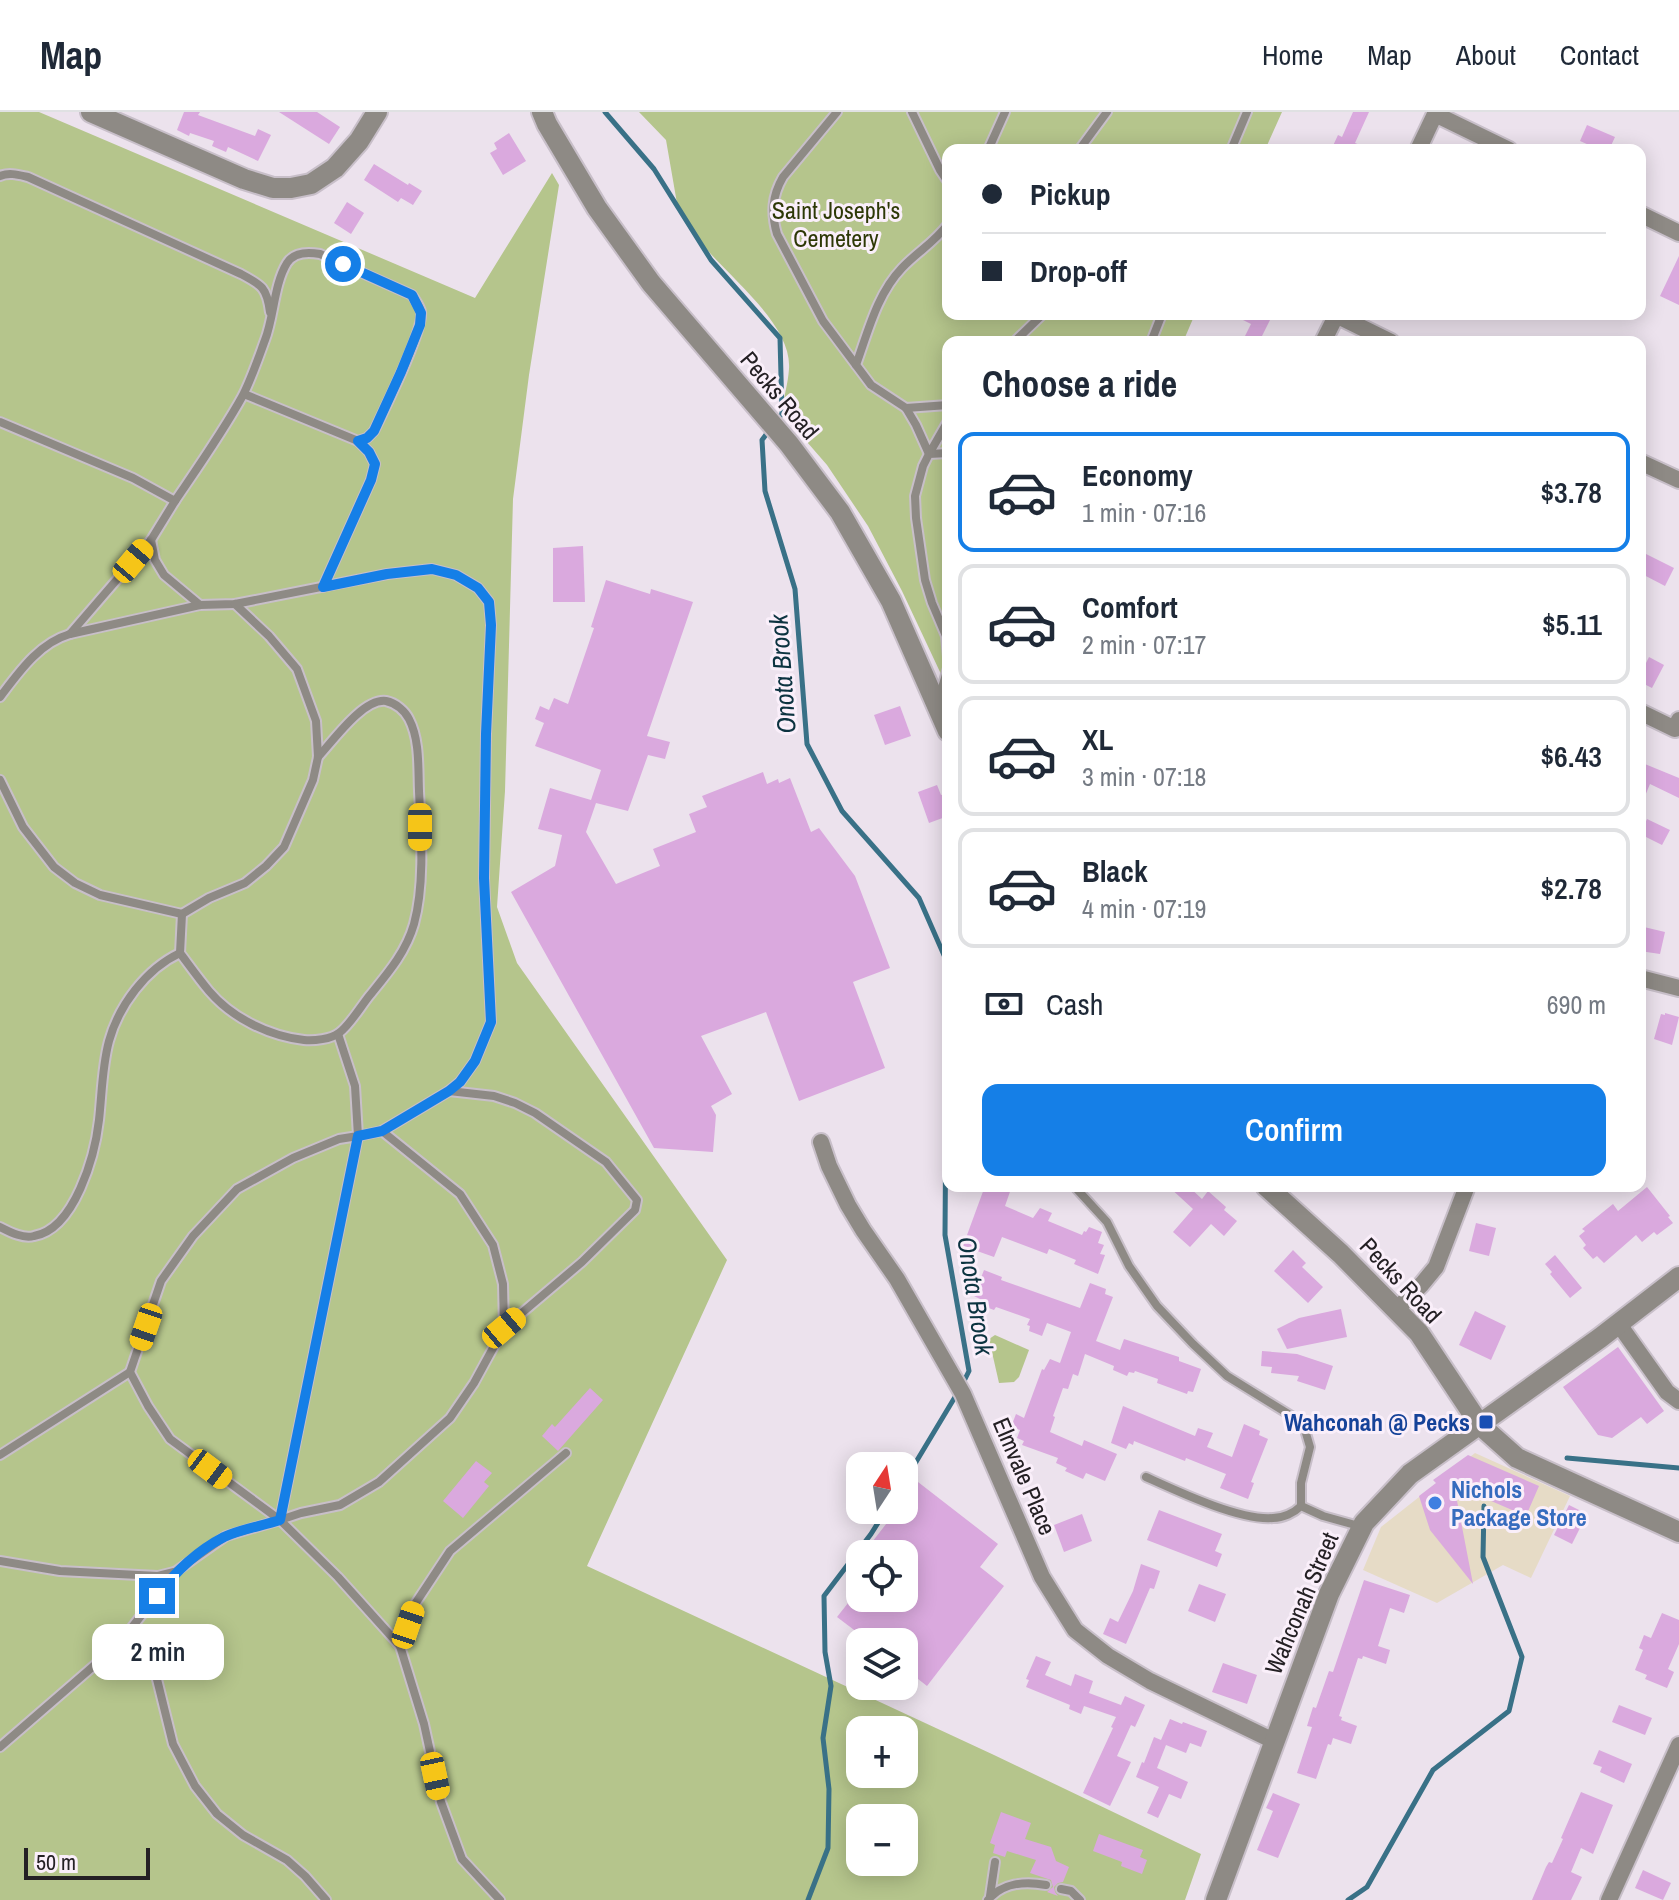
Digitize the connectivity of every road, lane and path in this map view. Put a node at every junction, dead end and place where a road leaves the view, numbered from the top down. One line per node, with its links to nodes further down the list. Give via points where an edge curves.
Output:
1 (91, 112): 2 (street, via 273,188 311,184 335,168)
2 (377, 112)
3 (542, 112): 45 (street, Pecks Road, via 597,208 651,283 780,432 840,512 891,601)
4 (837, 112): 25 (lane, via 783,177 772,219 823,321)
5 (912, 112): 15 (lane)
6 (1005, 112): 10 (lane)
7 (1107, 112): 11 (lane)
8 (1247, 112): 12 (lane)
9 (1436, 113): 13 (street); 14 (street)
10 (991, 144)
11 (1083, 144)
12 (1234, 144)
13 (1421, 144)
14 (1497, 144)
15 (942, 173)
16 (0, 176): 20 (lane, via 28,177 241,274 263,286)
17 (1646, 217): 19 (street)
18 (942, 231): 25 (lane, via 887,289)
19 (1679, 233)
20 (271, 317): 26 (lane); 31 (lane, via 288,261 309,252 412,295 421,313 420,325 374,431)
21 (1037, 320): 23 (lane)
22 (1346, 320): 24 (street)
23 (1020, 336)
24 (1379, 336)
25 (856, 365): 28 (lane, via 871,385)
26 (244, 394): 31 (lane); 36 (lane)
27 (942, 405): 28 (lane)
28 (906, 408): 33 (lane)
29 (0, 422): 36 (lane)
30 (942, 431): 33 (lane)
31 (358, 441): 38 (lane, via 375,464)
32 (942, 453): 33 (lane)
33 (929, 454): 41 (lane, via 915,496 916,518 925,580)
34 (1646, 465): 35 (street)
35 (1679, 480)
36 (175, 501): 37 (lane)
37 (151, 540): 40 (lane, via 164,575); 42 (lane)
38 (323, 587): 39 (lane); 56 (lane, via 432,569 456,575 489,602 484,878 491,1022 475,1061)
39 (235, 604): 40 (lane); 49 (lane, via 297,669 316,721)
40 (200, 605): 42 (lane)
41 (942, 627)
42 (70, 634): 44 (lane, via 41,649)
43 (942, 691): 45 (lane)
44 (0, 697)
45 (937, 705): 47 (street, Pecks Road)
46 (1646, 714): 48 (street)
47 (942, 717)
48 (1677, 724)
49 (318, 757): 51 (lane, via 284,847 245,883); 55 (lane, via 351,720 377,701 400,707 416,741 420,852 414,925 402,954)
50 (0, 780): 51 (lane, via 23,827 54,867 75,883 100,895)
51 (182, 914): 52 (lane)
52 (180, 953): 55 (lane, via 211,993 257,1027 313,1041); 63 (lane, via 139,984 109,1040 93,1155 74,1201 47,1232 32,1237)
53 (1646, 980): 54 (street)
54 (1679, 988)
55 (338, 1034): 58 (lane, via 355,1086)
56 (449, 1091): 57 (lane); 67 (lane, via 494,1096 535,1113 606,1162 637,1200 635,1210 582,1262)
57 (382, 1131): 58 (lane); 67 (lane, via 460,1194 493,1245 503,1284)
58 (358, 1136): 68 (lane, via 293,1158 237,1189 161,1281); 75 (lane)
59 (821, 1142): 82 (street, Elmvale Place, via 848,1205 960,1388 1042,1577 1075,1630 1150,1681)
60 (1080, 1192): 74 (lane, via 1107,1222 1157,1306 1193,1344 1227,1376 1303,1423 1310,1447)
61 (1273, 1192): 65 (street, Pecks Road)
62 (1465, 1192): 65 (street, via 1436,1267)
63 (0, 1227)
64 (1679, 1277): 66 (street, Wahconah Street)
65 (1396, 1310): 70 (street, Pecks Road, via 1419,1333)
66 (1618, 1323): 69 (street); 70 (street, Wahconah Street)
67 (504, 1328): 75 (lane, via 450,1418 379,1482 340,1505)
68 (130, 1372): 72 (lane); 75 (lane, via 170,1439)
69 (1679, 1401)
70 (1480, 1425): 76 (street, Wahconah Street, via 1410,1474); 77 (street, Pecks Road, via 1517,1458)
71 (566, 1453): 81 (lane, via 450,1551 415,1604)
72 (0, 1455)
73 (1146, 1477): 74 (lane, via 1248,1517 1273,1519)
74 (1301, 1506): 76 (lane)
75 (280, 1520): 79 (lane, via 226,1536); 81 (lane)
76 (1362, 1527): 82 (street, Wahconah Street, via 1329,1594)
77 (1679, 1532)
78 (0, 1561): 79 (lane, via 60,1571 158,1576)
79 (175, 1572): 80 (lane)
80 (119, 1644): 84 (lane); 89 (lane, via 151,1655 173,1744 217,1814 287,1860)
81 (400, 1646): 90 (lane, via 441,1802 462,1859)
82 (1274, 1741): 92 (street, Wahconah Street)
83 (1679, 1745): 93 (street)
84 (0, 1747)
85 (995, 1862): 88 (lane)
86 (1046, 1885): 88 (lane, via 1019,1883)
87 (1061, 1889): 91 (lane)
88 (989, 1898)
89 (326, 1900)
90 (500, 1900)
91 (1080, 1900)
92 (1216, 1900)
93 (1609, 1900)

